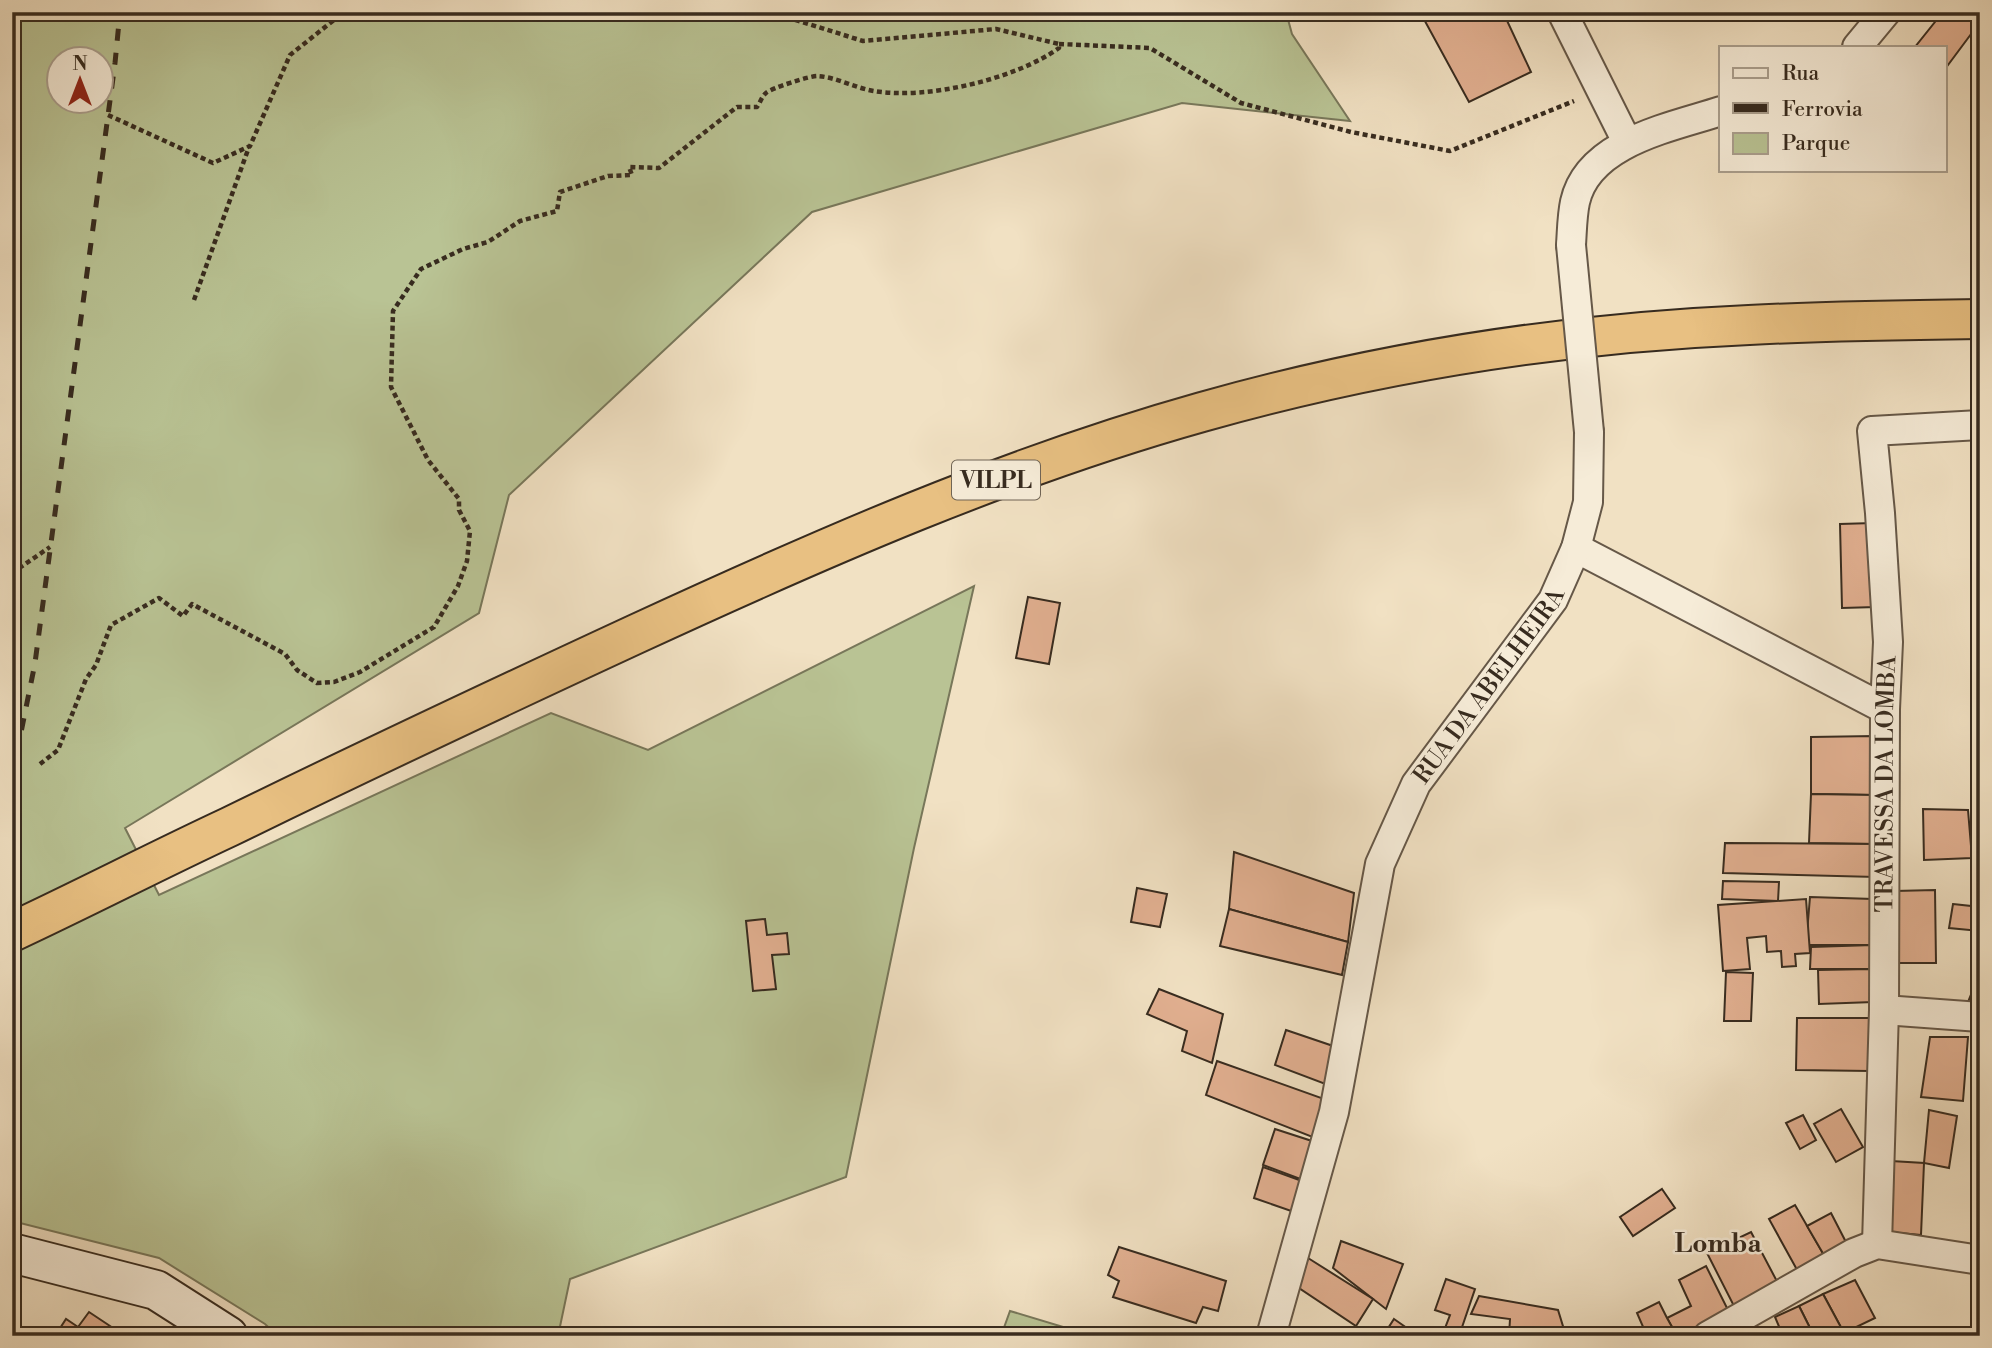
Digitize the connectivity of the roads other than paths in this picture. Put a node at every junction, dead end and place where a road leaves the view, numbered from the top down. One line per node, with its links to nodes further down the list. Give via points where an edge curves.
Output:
1 (1562, 12): 5 (street)
2 (1886, 12): 3 (street)
3 (1858, 46)
4 (1719, 112): 5 (street, RUA DA ABELHEIRA)
5 (1627, 142): 8 (street, RUA DA ABELHEIRA, bridge, via 1587,176 1575,200 1571,245 1589,432 1588,502)
6 (1980, 319): 10 (highway, VILPL, via 1747,325 1531,345 1303,386 1103,441 941,500 782,566)
7 (1980, 425): 9 (street, TRAVESSA DA LOMBA, via 1872,430 1888,642)
8 (1576, 548): 9 (street); 17 (street, RUA DA ABELHEIRA, via 1553,600 1416,784 1380,864 1334,1112)
9 (1885, 709): 11 (street, TRAVESSA DA LOMBA)
10 (12, 932)
11 (1884, 1010): 12 (street); 13 (street, TRAVESSA DA LOMBA)
12 (1980, 1017)
13 (1877, 1244): 15 (street); 18 (street)
14 (12, 1253): 16 (main road, via 156,1290)
15 (1980, 1260)
16 (228, 1336)
17 (1271, 1336)
18 (1708, 1336)

